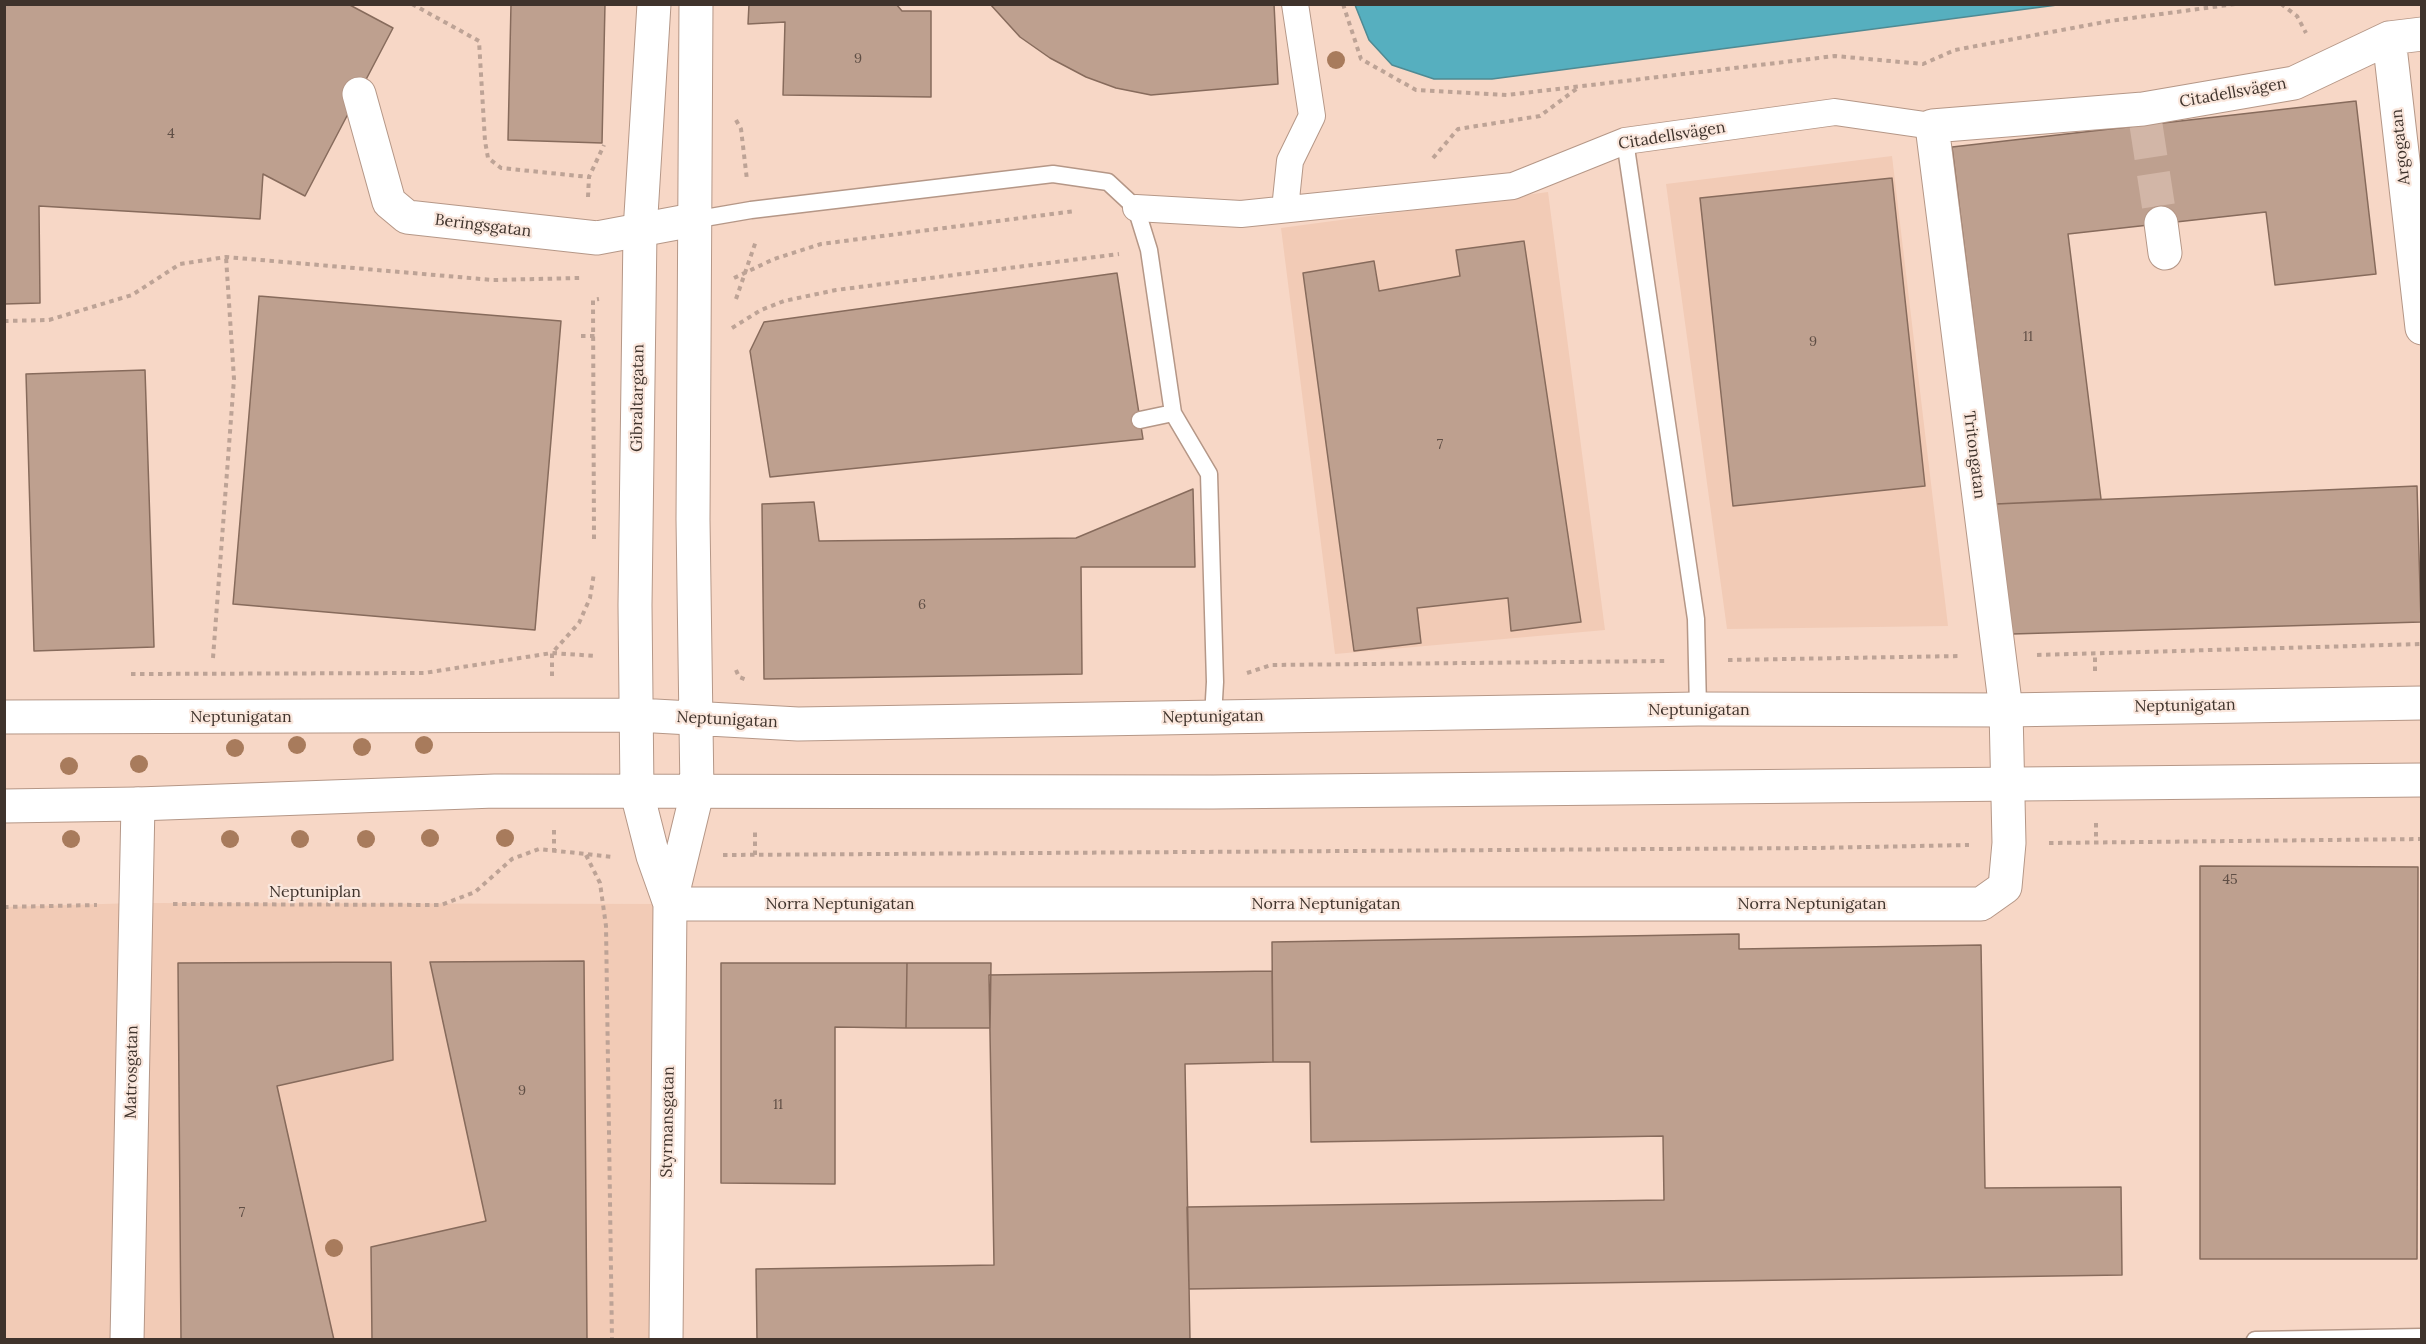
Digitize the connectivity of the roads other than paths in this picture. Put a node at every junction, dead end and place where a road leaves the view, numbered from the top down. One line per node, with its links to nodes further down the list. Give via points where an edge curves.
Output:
1 (654, 4): 12 (street, Gibraltargatan)
2 (696, 4): 11 (street)
3 (1295, 4): 10 (street, via 1312,116 1290,161)
4 (2421, 34): 5 (street, Citadellsvägen)
5 (2389, 38): 7 (street, Citadellsvägen, via 2294,83 2144,117); 13 (street, Argogatan)
6 (358, 94): 12 (street, Beringsgatan, via 389,202 407,217 585,238)
7 (1932, 126): 8 (street, Citadellsvägen, via 1835,112); 18 (street, Tritongatan)
8 (1625, 141): 10 (street, Citadellsvägen, via 1513,186); 17 (lane, via 1696,619)
9 (1136, 208): 10 (street, Citadellsvägen, via 1241,214); 11 (lane, via 1108,182 1053,174); 14 (lane, via 1149,250)
10 (1285, 209)
11 (693, 220): 12 (street, Beringsgatan); 22 (street)
12 (640, 231): 19 (street, Gibraltargatan)
13 (2421, 327)
14 (1173, 413): 15 (lane); 21 (lane, via 1209,474)
15 (1140, 420)
16 (2421, 702): 18 (street, Neptunigatan)
17 (1698, 709): 18 (street, Neptunigatan); 21 (street, Neptunigatan)
18 (2006, 710): 24 (street, Tritongatan)
19 (637, 715): 20 (street, Neptunigatan); 22 (street, Neptunigatan); 25 (street, Gibraltargatan)
20 (4, 717)
21 (1213, 717): 22 (street, Neptunigatan, via 798,724)
22 (695, 718): 26 (street)
23 (2421, 780): 24 (street)
24 (2008, 784): 26 (street); 30 (street, Tritongatan, via 2005,887)
25 (637, 793): 26 (street); 27 (street, via 495,791); 29 (street, Styrmansgatan)
26 (697, 793): 29 (street, Styrmansgatan)
27 (138, 804): 28 (street); 32 (street, Matrosgatan)
28 (4, 806)
29 (670, 904): 30 (street, Norra Neptunigatan); 33 (street, Styrmansgatan)
30 (1981, 904)
31 (2421, 1337): 34 (lane)
32 (127, 1340)
33 (666, 1340)
34 (2256, 1340)

